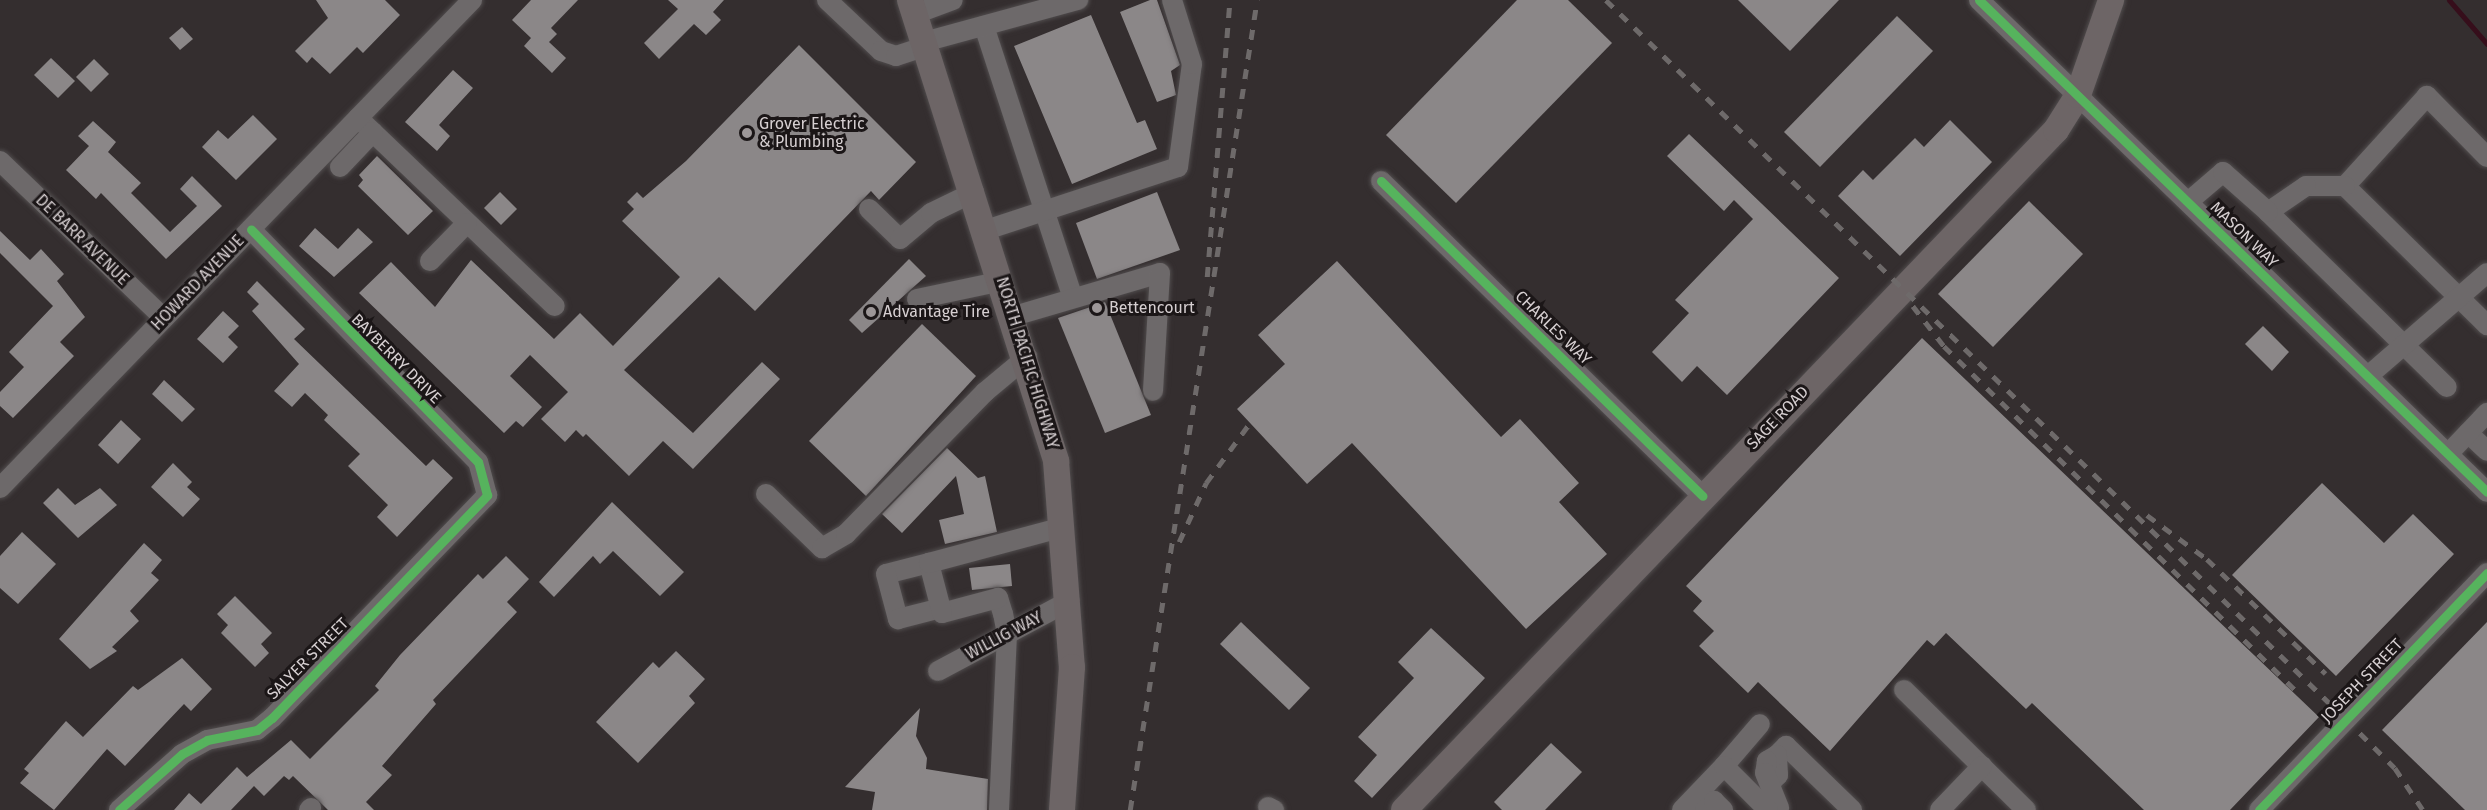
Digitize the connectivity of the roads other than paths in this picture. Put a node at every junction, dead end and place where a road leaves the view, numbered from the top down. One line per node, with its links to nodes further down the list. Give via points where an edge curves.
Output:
1 (472, 0): 12 (street, HOWARD AVENUE)
2 (827, 0): 10 (street, via 880,51 896,56)
3 (953, 0): 8 (street)
4 (1078, 0): 9 (street)
5 (1172, 0): 22 (street, via 1192,64 1178,167)
6 (1979, 0): 11 (street, MASON WAY)
7 (2111, 0): 11 (main road, SAGE ROAD)
8 (912, 7): 10 (main road, NORTH PACIFIC HIGHWAY)
9 (984, 26): 10 (street); 22 (street)
10 (925, 44): 19 (main road, NORTH PACIFIC HIGHWAY)
11 (2078, 95): 20 (street, MASON WAY); 50 (main road, SAGE ROAD, via 2046,141)
12 (358, 118): 13 (street); 25 (street, HOWARD AVENUE)
13 (373, 132): 16 (street); 24 (street)
14 (2487, 157): 18 (street, via 2427,96)
15 (0, 161): 35 (street, DE BARR AVENUE)
16 (340, 167)
17 (1381, 181): 50 (street, CHARLES WAY)
18 (2345, 186): 23 (street, via 2306,186); 32 (street)
19 (974, 192): 21 (street, via 931,213 900,239); 26 (main road, NORTH PACIFIC HIGHWAY)
20 (2188, 202): 23 (street, via 2223,172); 39 (street, MASON WAY)
21 (869, 209)
22 (1046, 210): 26 (street); 30 (street)
23 (2268, 212): 37 (street)
24 (467, 223): 27 (street); 33 (street)
25 (251, 229): 35 (street, HOWARD AVENUE); 47 (street, BAYBERRY DRIVE, via 473,456)
26 (986, 230): 29 (main road, NORTH PACIFIC HIGHWAY)
27 (430, 261)
28 (2487, 273): 32 (street)
29 (1002, 281): 31 (street); 34 (main road, NORTH PACIFIC HIGHWAY)
30 (1073, 298): 34 (street); 41 (street, via 1160,273)
31 (917, 299)
32 (2462, 300): 36 (street); 37 (street)
33 (555, 306)
34 (1014, 316): 38 (main road, NORTH PACIFIC HIGHWAY)
35 (164, 318): 46 (street, HOWARD AVENUE)
36 (2487, 324)
37 (2404, 345): 39 (street); 40 (street)
38 (1027, 357): 49 (street, via 985,392 846,534 822,548); 51 (main road, NORTH PACIFIC HIGHWAY, via 1056,460)
39 (2368, 376): 45 (street, MASON WAY)
40 (2447, 387)
41 (1153, 391)
42 (2487, 413): 43 (street)
43 (2468, 433): 44 (street); 45 (street)
44 (2487, 452)
45 (2448, 454): 48 (street, MASON WAY)
46 (0, 488)
47 (489, 488): 63 (street, SALYER STREET, via 482,505 272,718 257,730 207,740 182,754)
48 (2487, 492)
49 (766, 494)
50 (1703, 496): 65 (main road, SAGE ROAD)
51 (1063, 527): 52 (street); 54 (main road, NORTH PACIFIC HIGHWAY)
52 (929, 563): 55 (street); 55 (street, via 886,574 898,619)
53 (2487, 573): 73 (street, JOSEPH STREET)
54 (1070, 601): 56 (street, WILLIG WAY); 62 (main road, NORTH PACIFIC HIGHWAY, via 1071,731)
55 (941, 608): 56 (street, via 942,613 998,598)
56 (1007, 634): 57 (street, WILLIG WAY); 64 (street)
57 (938, 671)
58 (1904, 690): 61 (street)
59 (1761, 724): 60 (street)
60 (1724, 766): 66 (street); 69 (street)
61 (1982, 766): 71 (street); 72 (street)
62 (1062, 809)
63 (119, 810)
64 (999, 810)
65 (1404, 810)
66 (1682, 810)
67 (1705, 810): 68 (street, via 1714,801)
68 (1723, 810)
69 (1776, 810): 70 (street, via 1771,782 1778,775 1777,755 1786,746)
70 (1852, 810)
71 (1940, 810)
72 (2026, 810)
73 (2259, 810)

